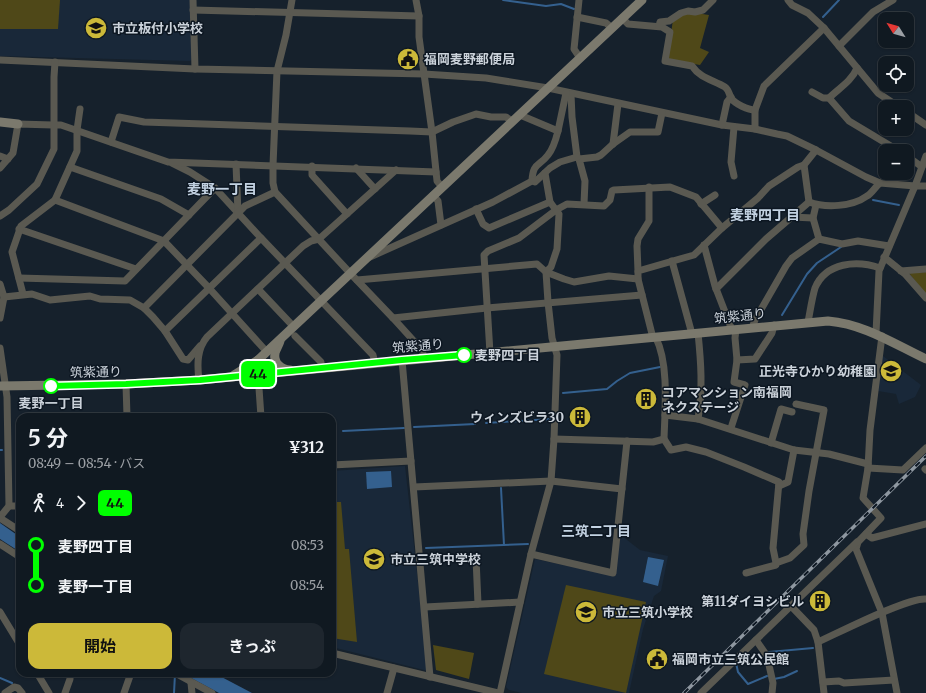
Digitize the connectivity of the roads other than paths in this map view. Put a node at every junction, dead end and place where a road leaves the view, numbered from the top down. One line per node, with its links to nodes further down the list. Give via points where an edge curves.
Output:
1 (193, 0): 9 (street)
2 (292, 0): 10 (street)
3 (416, 0): 11 (street)
4 (579, 0): 12 (street)
5 (642, 0): 13 (street)
6 (713, 0): 14 (street, via 703,10 681,12 669,21 660,22)
7 (788, 0): 16 (street, via 792,5 808,13)
8 (893, 0): 17 (street, via 873,12)
9 (193, 10): 10 (street); 22 (street)
10 (290, 12): 11 (street); 23 (street)
11 (419, 16): 24 (street)
12 (577, 17): 15 (street, via 606,23); 18 (street, via 574,49)
13 (622, 18): 14 (street, via 628,24); 15 (street)
14 (658, 26): 28 (street, via 670,32 666,61 692,66 703,77 727,88)
15 (612, 28): 18 (street)
16 (824, 28): 17 (street); 33 (street, via 764,86)
17 (839, 46): 21 (street)
18 (580, 58): 25 (street)
19 (0, 60): 20 (street)
20 (55, 62): 22 (street); 41 (street)
21 (857, 68): 29 (street); 30 (street, via 878,93)
22 (195, 69): 23 (street)
23 (277, 71): 24 (street); 43 (street)
24 (424, 74): 25 (street, via 486,78); 48 (street)
25 (548, 88): 27 (street); 35 (street)
26 (812, 92): 29 (street)
27 (568, 93): 31 (street); 47 (street); 55 (street)
28 (731, 97): 33 (street, via 744,107); 42 (street, via 727,102)
29 (829, 98): 51 (street, via 849,121)
30 (888, 100)
31 (618, 104): 34 (street); 50 (street)
32 (80, 109): 46 (street)
33 (755, 110): 45 (street)
34 (662, 114): 42 (street); 50 (street, via 658,132 630,132)
35 (520, 115): 37 (street); 47 (street)
36 (914, 116): 40 (street)
37 (512, 121): 48 (street, via 506,117 476,114); 75 (street)
38 (0, 122): 39 (street)
39 (18, 124): 41 (street); 56 (street, via 14,153)
40 (926, 124)
41 (54, 125): 46 (street, via 61,124); 92 (street, via 54,149 38,184)
42 (722, 125): 44 (street)
43 (274, 126): 48 (street); 49 (street, via 144,122 119,117); 60 (street)
44 (734, 127): 45 (street); 70 (street, via 731,162)
45 (755, 129): 52 (street, via 787,136)
46 (77, 130): 49 (street); 63 (street, via 77,150)
47 (558, 131): 71 (street, via 548,155 535,166)
48 (432, 132): 68 (street)
49 (111, 142): 58 (street)
50 (613, 144): 55 (street, via 597,157)
51 (887, 144)
52 (816, 150): 61 (street); 72 (street)
53 (0, 156): 56 (street)
54 (926, 156): 64 (street)
55 (578, 158): 69 (street, via 560,162); 85 (street, via 585,181)
56 (8, 159): 65 (street)
57 (914, 161): 64 (street)
58 (168, 162): 59 (street); 77 (street)
59 (236, 164): 60 (street); 89 (street)
60 (273, 165): 62 (street); 79 (street)
61 (804, 165): 84 (street); 96 (street, via 798,166 769,186)
62 (312, 166): 66 (street); 90 (street, via 312,175)
63 (70, 167): 82 (street); 91 (street, via 161,199)
64 (922, 167): 73 (street)
65 (0, 168)
66 (356, 168): 67 (street); 78 (street)
67 (396, 170): 68 (street); 78 (street)
68 (436, 172): 75 (street, via 437,181)
69 (545, 173): 71 (street, via 536,182); 83 (street)
70 (734, 176)
71 (532, 180): 87 (street)
72 (880, 183): 73 (street); 84 (street, via 869,195 857,202 837,205)
73 (915, 186): 74 (street); 103 (street)
74 (926, 186)
75 (442, 187): 80 (street)
76 (649, 187): 85 (street, via 614,190 604,206); 86 (street, via 670,187 696,197); 116 (street, via 648,221 637,246)
77 (215, 188): 89 (street); 91 (street)
78 (375, 189): 90 (street)
79 (275, 192): 89 (street, via 245,206); 99 (street)
80 (434, 195): 95 (street, via 438,201); 105 (street)
81 (715, 195): 86 (street)
82 (55, 200): 97 (street); 101 (street)
83 (550, 202): 87 (street, via 489,228 483,224); 88 (street)
84 (812, 203): 93 (street); 94 (street)
85 (584, 204): 88 (street, via 567,204)
86 (701, 204): 96 (street)
87 (476, 209): 95 (street)
88 (556, 210): 111 (street, via 519,238 486,252); 114 (street, via 559,214 557,249 551,267)
89 (238, 213): 98 (street); 108 (street)
90 (347, 214): 99 (street)
91 (190, 215): 101 (street)
92 (0, 216)
93 (792, 216): 94 (street); 122 (street)
94 (813, 218): 100 (street)
95 (441, 225): 105 (street)
96 (722, 228): 102 (street)
97 (19, 229): 110 (street); 117 (street, via 12,252)
98 (261, 238): 107 (street); 120 (street)
99 (320, 239): 107 (street, via 303,246); 115 (street)
100 (820, 239): 103 (street, via 842,244 858,241); 137 (street, via 792,258)
101 (164, 241): 108 (street); 110 (street)
102 (704, 245): 106 (street, via 694,255); 122 (street)
103 (889, 246): 104 (street)
104 (884, 257): 109 (street); 113 (street)
105 (363, 260): 115 (street)
106 (672, 261): 116 (street); 140 (street)
107 (285, 263): 121 (street); 127 (street)
108 (187, 265): 120 (street); 129 (street)
109 (880, 268): 134 (street, via 852,263 839,265 826,274 815,289); 141 (street)
110 (136, 269): 117 (street, via 125,281)
111 (485, 269): 114 (street, via 538,264); 118 (street); 130 (street)
112 (926, 269): 113 (street)
113 (902, 271): 126 (street)
114 (546, 272): 116 (street, via 574,282 609,276); 128 (street)
115 (350, 273): 118 (street); 127 (street)
116 (638, 275): 124 (street)
117 (19, 278): 123 (street)
118 (357, 280): 133 (street)
119 (0, 284): 125 (street)
120 (210, 288): 131 (street); 139 (street)
121 (258, 289): 131 (street); 136 (street)
122 (716, 289): 138 (street)
123 (23, 294): 125 (street); 129 (street, via 50,300 90,296 130,300)
124 (642, 295): 128 (street); 144 (street)
125 (4, 297): 132 (street)
126 (926, 298)
127 (320, 301): 136 (street); 155 (street, via 373,355)
128 (548, 302): 130 (street); 146 (street)
129 (144, 308): 139 (street)
130 (487, 308): 133 (street); 149 (street)
131 (232, 313): 145 (street); 148 (street)
132 (0, 318)
133 (394, 318): 150 (street, via 422,350)
134 (808, 322): 135 (street, 筑紫通り); 141 (street, 筑紫通り, via 839,322)
135 (774, 325): 137 (street, 筑紫通り); 154 (street, via 772,334 755,359)
136 (293, 326): 142 (street)
137 (752, 328): 138 (street, 筑紫通り)
138 (734, 330): 140 (street, 筑紫通り); 154 (street)
139 (165, 331): 145 (street, via 183,359 188,360)
140 (695, 334): 144 (street, 筑紫通り); 168 (street, via 701,374)
141 (879, 335): 151 (street, 筑紫通り); 181 (street)
142 (282, 336): 148 (street); 157 (street, via 275,354 276,362 285,370)
143 (295, 336): 156 (street, via 321,362)
144 (654, 338): 146 (street, 筑紫通り); 167 (street, via 660,345 664,367)
145 (201, 344): 160 (street)
146 (555, 347): 149 (street, 筑紫通り); 170 (street, via 557,355)
147 (0, 348): 162 (street)
148 (266, 351): 152 (street)
149 (490, 353): 150 (street, 筑紫通り)
150 (424, 358): 153 (street, 筑紫通り)
151 (926, 358)
152 (258, 360): 158 (street); 159 (street)
153 (402, 360): 155 (street, 筑紫通り); 179 (street)
154 (737, 360): 169 (street, via 734,382 745,385)
155 (375, 363): 156 (street, 筑紫通り)
156 (322, 368): 157 (street, 筑紫通り)
157 (292, 370): 158 (street, 筑紫通り)
158 (258, 374): 159 (street, 筑紫通り); 166 (street)
159 (233, 376): 160 (street, 筑紫通り)
160 (200, 380): 161 (street, 筑紫通り)
161 (126, 384): 162 (street, 筑紫通り); 165 (street)
162 (3, 386): 174 (street)
163 (796, 404): 178 (street, via 824,410)
164 (792, 412): 173 (street, via 781,409)
165 (127, 413)
166 (261, 413)
167 (665, 415): 168 (street); 171 (street)
168 (698, 419): 169 (street)
169 (731, 428): 173 (street)
170 (554, 439): 172 (street); 182 (street)
171 (664, 439): 172 (street, via 653,442); 183 (street, via 670,450 686,448 706,452 779,482)
172 (627, 441): 185 (street)
173 (771, 443): 177 (street)
174 (8, 445): 175 (street); 186 (street)
175 (0, 446)
176 (926, 448): 181 (street, via 903,470)
177 (794, 450): 178 (street); 183 (street, via 788,482)
178 (816, 452): 181 (street); 197 (street, via 803,534 804,545 790,558)
179 (411, 461): 180 (street); 184 (street)
180 (336, 465)
181 (868, 466): 191 (street, via 863,498 881,518)
182 (551, 481): 184 (street); 185 (street); 195 (street)
183 (779, 486): 197 (street, via 772,548)
184 (414, 487): 203 (street)
185 (622, 489): 195 (street, via 613,573)
186 (9, 506): 187 (street); 188 (street)
187 (16, 506)
188 (0, 518): 190 (street)
189 (926, 524): 191 (street, via 872,538)
190 (16, 528)
191 (866, 534): 192 (street)
192 (858, 542): 202 (street); 205 (street, via 857,555)
193 (0, 544): 194 (street)
194 (16, 554)
195 (531, 554): 200 (street)
196 (476, 558): 201 (street)
197 (776, 563): 198 (street)
198 (746, 573)
199 (926, 599): 205 (street, via 914,600)
200 (520, 602): 201 (street); 227 (street)
201 (478, 604): 203 (street)
202 (791, 606): 207 (street); 208 (street, via 814,630)
203 (425, 607): 215 (street)
204 (0, 612): 206 (street)
205 (882, 613): 208 (street); 216 (street)
206 (16, 635)
207 (756, 640): 228 (street); 229 (street, via 767,656)
208 (818, 642): 217 (street)
209 (336, 654): 210 (street)
210 (394, 668): 215 (street); 226 (street)
211 (39, 677): 221 (street)
212 (70, 677): 222 (street)
213 (130, 677): 223 (street)
214 (181, 677): 218 (street)
215 (430, 677): 227 (street)
216 (894, 680): 217 (street); 231 (street)
217 (823, 682): 230 (street)
218 (191, 683): 224 (street); 225 (street)
219 (5, 693): 220 (street, via 14,687)
220 (22, 693)
221 (49, 693)
222 (65, 693)
223 (124, 693)
224 (192, 693)
225 (212, 693)
226 (387, 693)
227 (499, 693)
228 (701, 693)
229 (772, 693)
230 (824, 693)
231 (897, 693)

